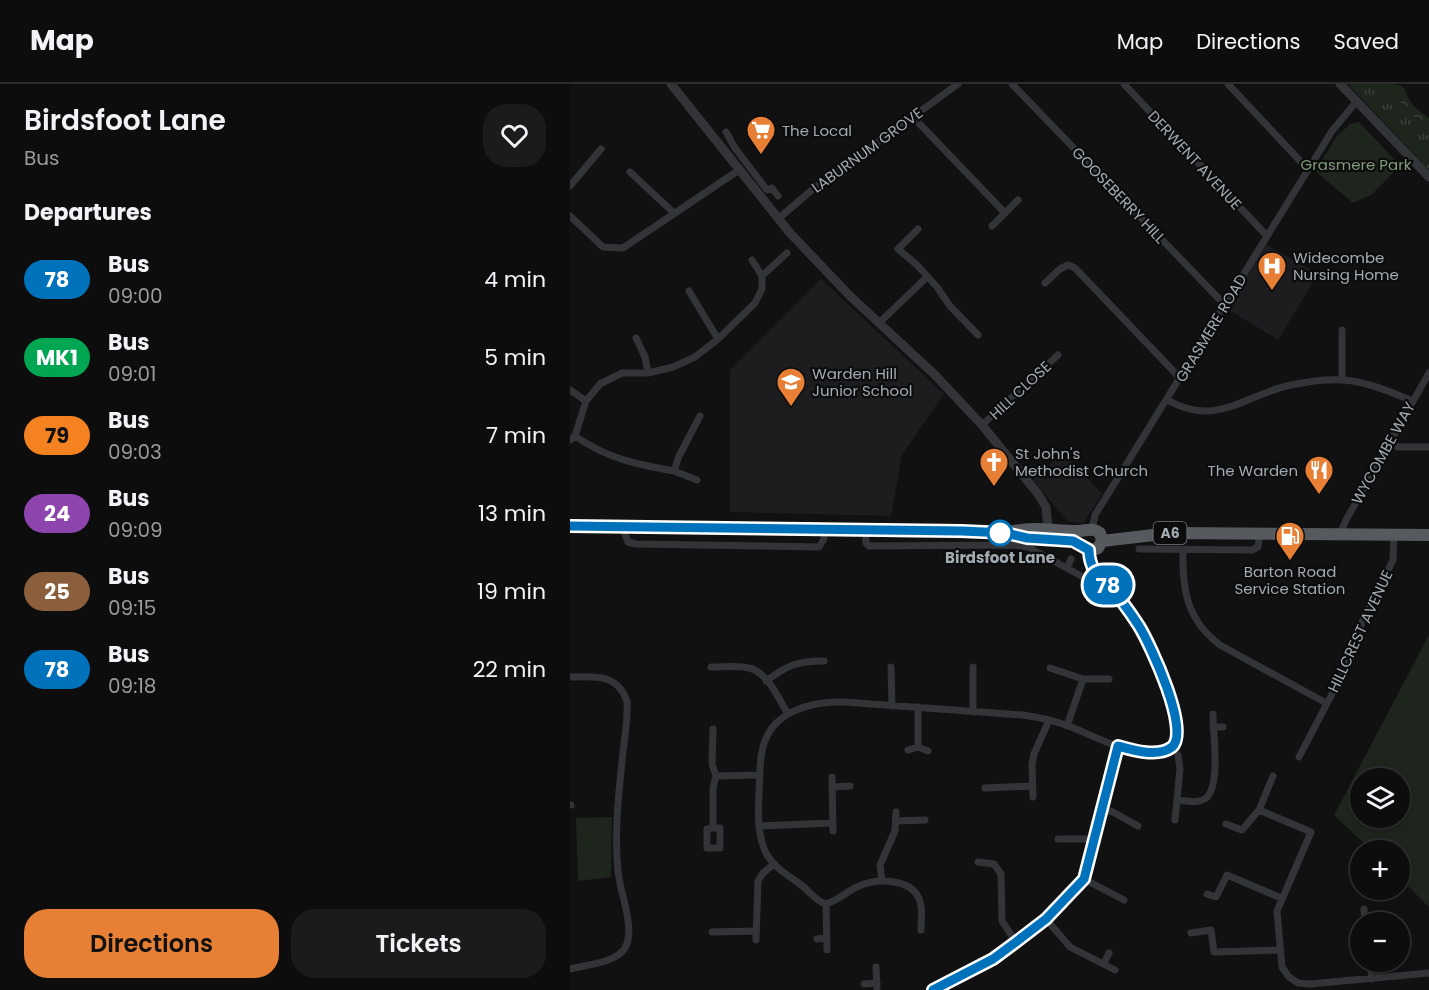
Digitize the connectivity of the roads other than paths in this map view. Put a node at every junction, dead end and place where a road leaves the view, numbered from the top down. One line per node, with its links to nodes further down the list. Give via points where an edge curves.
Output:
1 (672, 84): 12 (street)
2 (958, 84): 8 (street, LABURNUM GROVE)
3 (1012, 84): 34 (street, GOOSEBERRY HILL)
4 (1124, 84): 27 (street, DERWENT AVENUE)
5 (1228, 84): 13 (street)
6 (1340, 84): 7 (street)
7 (1356, 102): 13 (street, GRASMERE ROAD, via 1332,131); 16 (street)
8 (913, 117): 22 (street); 24 (street, LABURNUM GROVE)
9 (726, 132): 10 (street)
10 (735, 148): 12 (street); 18 (street)
11 (601, 149): 17 (street)
12 (725, 153): 14 (street)
13 (1310, 168): 27 (street, GRASMERE ROAD)
14 (739, 170): 18 (street); 21 (street)
15 (630, 172): 21 (street)
16 (1429, 177)
17 (570, 186)
18 (763, 193): 19 (street, via 772,188); 24 (street)
19 (778, 196)
20 (1018, 200): 22 (street)
21 (675, 213): 23 (street, via 622,248 603,246)
22 (1005, 213): 25 (street)
23 (570, 216)
24 (778, 219): 35 (street)
25 (992, 226)
26 (918, 229): 31 (street, via 898,249)
27 (1267, 236): 34 (street, GRASMERE ROAD)
28 (787, 254): 30 (street)
29 (752, 260): 30 (street)
30 (762, 276): 39 (street, via 762,289 755,303)
31 (927, 277): 35 (street); 37 (street)
32 (1045, 283): 43 (street, via 1068,265 1075,268)
33 (689, 291): 39 (street)
34 (1225, 305): 43 (street, GRASMERE ROAD)
35 (879, 323): 50 (street)
36 (1342, 330): 44 (street)
37 (978, 335)
38 (636, 338): 41 (street)
39 (718, 339): 41 (street, via 673,368)
40 (1058, 355): 50 (street, HILL CLOSE)
41 (648, 373): 47 (street, via 622,373 610,378)
42 (1429, 373): 48 (street, WYCOMBE WAY)
43 (1180, 378): 46 (street, GRASMERE ROAD)
44 (1342, 380): 46 (street, via 1290,386 1205,412 1180,408); 48 (street)
45 (570, 390): 47 (street)
46 (1167, 400): 62 (street, GRASMERE ROAD)
47 (586, 401): 51 (street)
48 (1413, 401): 52 (street, WYCOMBE WAY)
49 (700, 416): 54 (street)
50 (982, 425): 58 (street, via 1038,494 1046,507)
51 (573, 438): 54 (street, via 622,461)
52 (1390, 442): 53 (street, via 1398,447); 65 (street, WYCOMBE WAY)
53 (1429, 447)
54 (674, 471): 55 (street)
55 (697, 480)
56 (570, 526): 57 (highway)
57 (625, 527): 59 (highway); 69 (street, via 628,542 636,544)
58 (1048, 528): 62 (highway); 63 (highway)
59 (764, 530): 60 (highway); 69 (street)
60 (824, 530): 61 (highway); 69 (street, via 819,548)
61 (865, 530): 63 (highway); 74 (street, via 869,546 1024,546)
62 (1089, 530): 68 (highway, via 1100,533); 70 (highway, via 1081,538)
63 (1006, 533): 70 (highway, via 1073,541)
64 (1260, 534): 65 (highway, A6); 68 (highway, A6, via 1171,533); 72 (street, via 1258,547 1251,550)
65 (1340, 534): 66 (highway, A6)
66 (1394, 535): 67 (highway, A6); 85 (street, HILLCREST AVENUE, via 1393,560 1362,622 1355,650)
67 (1429, 536)
68 (1102, 541): 70 (highway, via 1098,548)
69 (764, 546)
70 (1086, 548): 97 (street, via 1095,573 1139,626 1161,671 1177,730)
71 (1139, 549): 72 (street)
72 (1183, 551): 85 (street, via 1183,589 1191,611 1207,635)
73 (1071, 559): 74 (street)
74 (1067, 568): 75 (street)
75 (1085, 578)
76 (824, 661): 84 (street, via 792,664)
77 (711, 667): 84 (street, via 748,668)
78 (891, 667): 86 (street)
79 (973, 667): 88 (street)
80 (1050, 668): 82 (street)
81 (570, 677): 148 (street, via 607,679 617,684 627,701 617,826 618,871 630,928 624,950 615,958)
82 (1083, 679): 83 (street); 92 (street)
83 (1109, 679)
84 (766, 681): 89 (street)
85 (1326, 703): 101 (street, HILLCREST AVENUE)
86 (892, 705): 87 (street); 89 (street, via 831,702)
87 (918, 707): 88 (street); 98 (street)
88 (973, 712): 91 (street)
89 (788, 714): 102 (street, via 766,738)
90 (1213, 714): 93 (street)
91 (1049, 720): 92 (street); 107 (street, via 1034,754)
92 (1067, 726): 96 (street)
93 (1213, 727): 94 (street); 111 (street, via 1215,772 1211,792 1200,800)
94 (1223, 727)
95 (712, 729): 103 (street, via 712,765)
96 (1118, 746): 97 (street, via 1145,752); 112 (street)
97 (1172, 746): 111 (street, via 1179,761)
98 (918, 747): 99 (street); 100 (street)
99 (908, 750)
100 (928, 751)
101 (1299, 756)
102 (760, 775): 103 (street); 117 (street)
103 (716, 776): 119 (street)
104 (1273, 776): 113 (street)
105 (832, 777): 108 (street)
106 (850, 786): 108 (street)
107 (1032, 786): 109 (street); 110 (street)
108 (832, 787): 117 (street, via 832,827)
109 (985, 789)
110 (1033, 797)
111 (1178, 800): 115 (street)
112 (1101, 809): 118 (street); 121 (street)
113 (1259, 810): 116 (street, via 1242,830); 127 (street, via 1311,832)
114 (925, 820): 125 (street, via 896,817 892,840 880,865)
115 (1175, 820)
116 (1226, 824)
117 (759, 826): 123 (street, via 761,842)
118 (1138, 826)
119 (713, 828)
120 (1058, 838): 121 (street)
121 (1094, 839): 124 (street)
122 (978, 862): 142 (street, via 994,864 1001,874 1002,921)
123 (774, 864): 129 (street); 136 (street, via 758,881)
124 (1084, 879): 128 (street); 134 (street)
125 (882, 881): 129 (street, via 857,886); 133 (street, via 910,886 921,903)
126 (1207, 894): 127 (street, via 1216,897 1227,875)
127 (1281, 898): 144 (street, via 1277,911)
128 (1124, 900)
129 (826, 904): 139 (street)
130 (1364, 909): 131 (street)
131 (1364, 912)
132 (912, 916): 133 (street)
133 (921, 916): 135 (street)
134 (1046, 919): 142 (street); 146 (street, via 1070,946)
135 (921, 930)
136 (756, 931): 137 (street); 141 (street)
137 (712, 932)
138 (1191, 933): 144 (street, via 1211,930 1214,952)
139 (827, 938): 140 (street); 143 (street)
140 (817, 939)
141 (756, 940)
142 (1016, 942): 155 (street, via 993,959)
143 (827, 950)
144 (1280, 950): 152 (street, via 1282,967 1298,983)
145 (1109, 953): 146 (street)
146 (1104, 963): 149 (street)
147 (876, 967): 154 (street)
148 (570, 969)
149 (1115, 970)
150 (1371, 972): 152 (street)
151 (1429, 973): 152 (street)
152 (1372, 979)
153 (864, 984): 154 (street)
154 (877, 986)
155 (934, 990)

